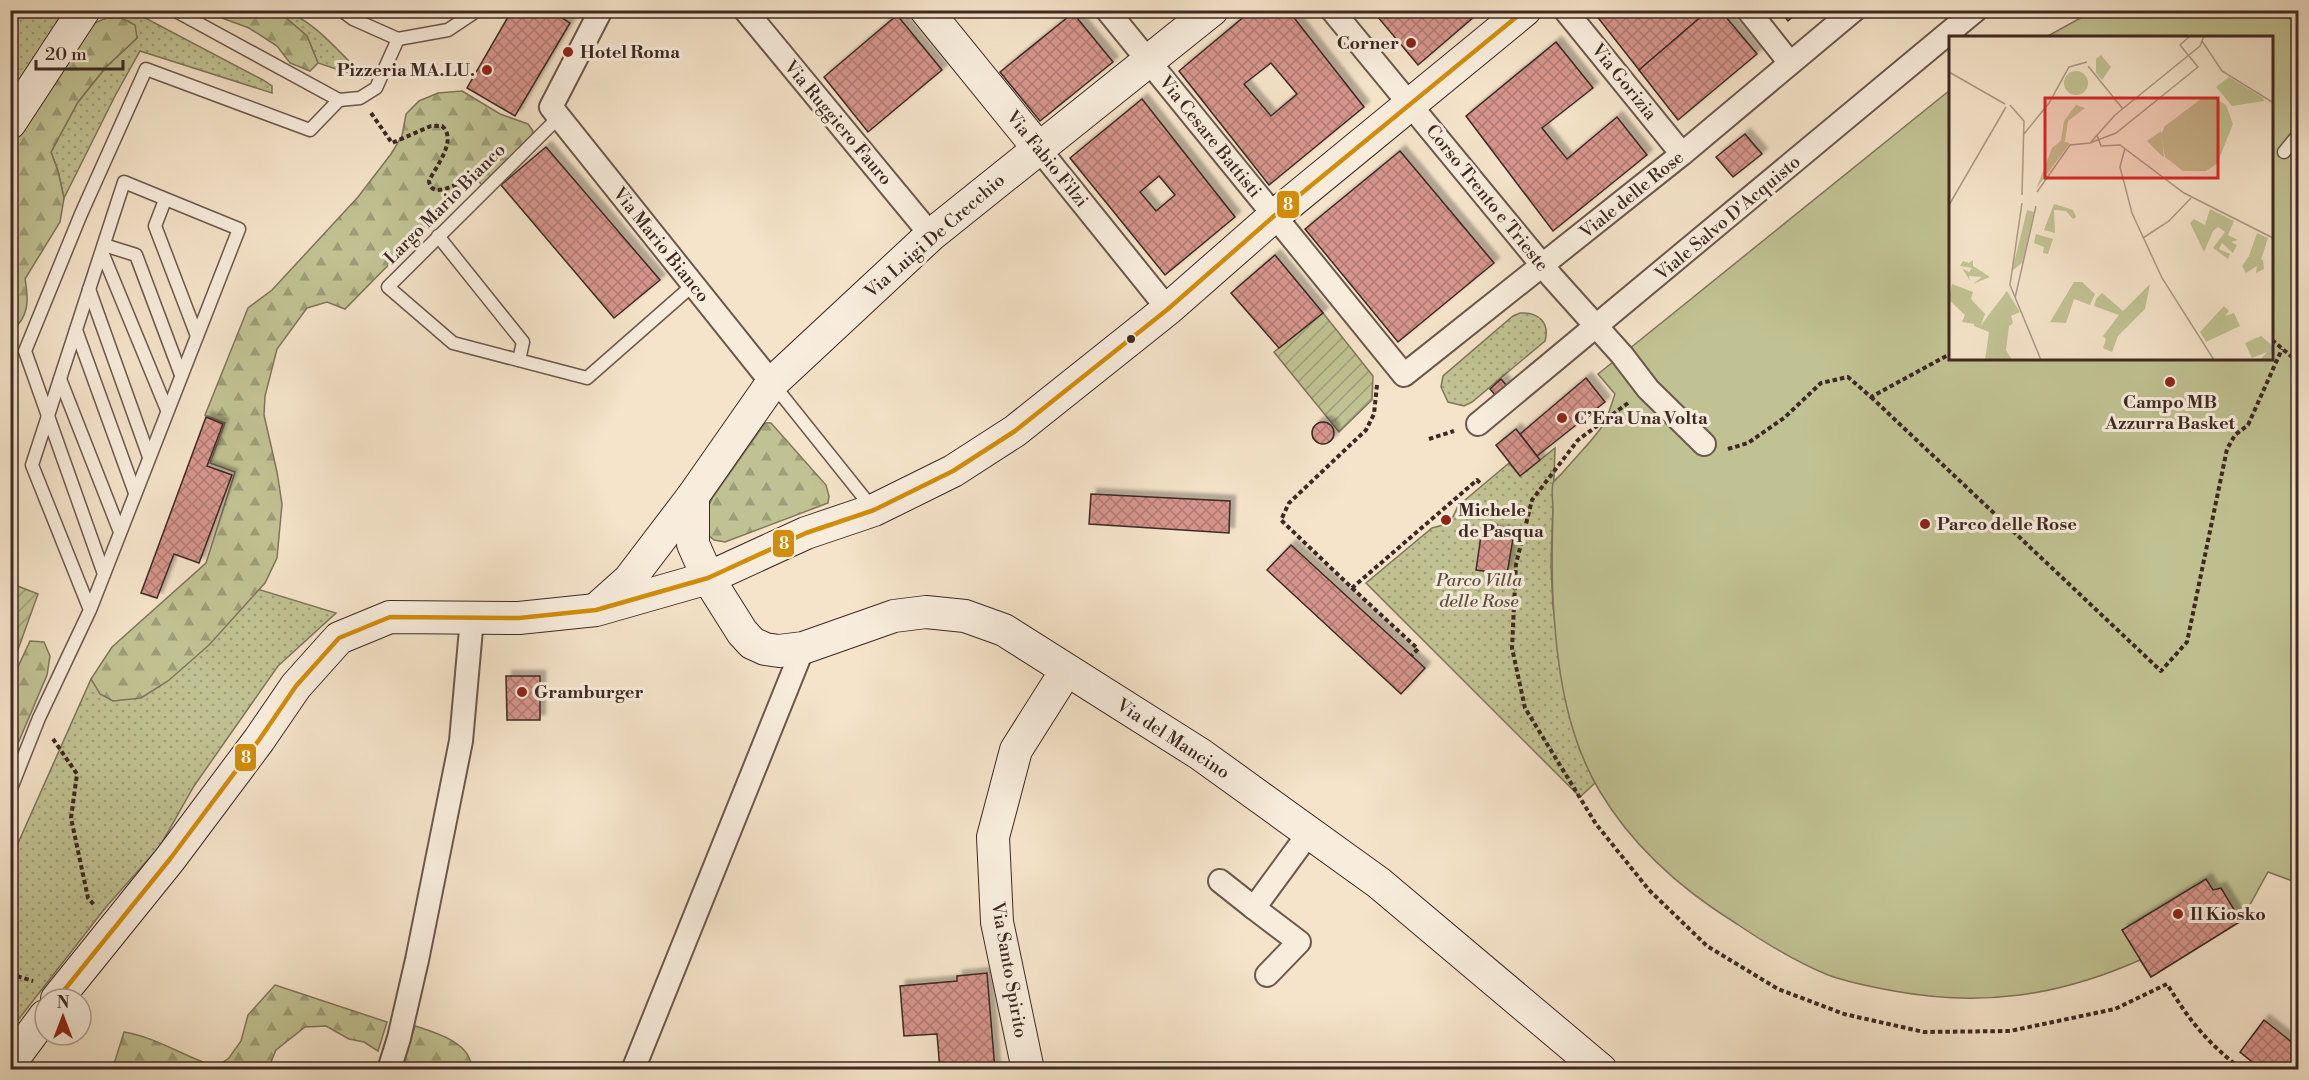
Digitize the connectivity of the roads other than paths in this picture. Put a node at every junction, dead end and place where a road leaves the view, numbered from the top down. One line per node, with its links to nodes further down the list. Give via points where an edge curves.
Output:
1 (84, 10): 22 (street)
2 (174, 10): 19 (lane)
3 (341, 10): 16 (lane)
4 (478, 10): 16 (lane, via 448,30)
5 (601, 10): 21 (street)
6 (745, 10): 29 (street, Via Ruggiero Fauro)
7 (926, 10): 24 (street, Via Fabio Filzi)
8 (1107, 10): 17 (street, Via Cesare Battisti)
9 (1212, 10): 17 (street, Via Luigi De Crecchio)
10 (1332, 10): 20 (street, Corso Trento e Trieste)
11 (1525, 10): 20 (street)
12 (1564, 10): 26 (street, Via Gorizia)
13 (1748, 10): 18 (street)
14 (1854, 10): 18 (street, Viale delle Rose)
15 (1976, 10): 36 (street, Viale Salvo D'Acquisto)
16 (398, 39): 19 (lane, via 376,88 360,98)
17 (1148, 62): 24 (street, Via Luigi De Crecchio); 28 (street, Via Cesare Battisti)
18 (1790, 63): 26 (street, Viale delle Rose)
19 (339, 100): 45 (lane, via 310,130 146,69 25,351)
20 (1411, 105): 28 (street); 32 (street, Corso Trento e Trieste)
21 (555, 112): 30 (lane, Largo Mario Bianco); 33 (street, Via Mario Bianco)
22 (10, 123)
23 (2298, 135): 25 (lane)
24 (1039, 149): 29 (street, Via Luigi De Crecchio); 35 (street, Via Fabio Filzi)
25 (2284, 152)
26 (1682, 154): 32 (street, Viale delle Rose)
27 (165, 200): 31 (lane, via 124,182); 38 (lane, via 155,226); 38 (lane, via 239,229)
28 (1274, 216): 35 (street); 41 (street, Via Cesare Battisti)
29 (931, 235): 43 (street, Via Luigi De Crecchio)
30 (438, 236): 39 (lane, via 522,342); 39 (lane, Largo Mario Bianco, via 388,287 453,343)
31 (103, 248): 34 (lane); 40 (lane, via 136,255); 44 (lane)
32 (1543, 266): 36 (street, Corso Trento e Trieste); 41 (street, Viale delle Rose)
33 (693, 285): 39 (lane, Largo Mario Bianco, via 587,378); 43 (street, Via Mario Bianco)
34 (89, 289): 37 (lane); 48 (lane)
35 (1168, 309): 51 (street, via 1015,431 953,471)
36 (1596, 327): 46 (street, Viale Salvo D'Acquisto); 47 (street, Corso Trento e Trieste, via 1648,388)
37 (76, 330): 42 (lane); 49 (lane)
38 (197, 336): 40 (lane)
39 (519, 360)
40 (182, 375): 44 (lane)
41 (1404, 375)
42 (60, 379): 45 (lane); 52 (lane)
43 (772, 383): 50 (street, Via Luigi De Crecchio); 51 (lane)
44 (168, 410): 48 (lane)
45 (47, 418): 53 (lane); 55 (lane, via 32,465)
46 (1478, 424)
47 (1704, 444)
48 (149, 457): 49 (lane)
49 (135, 493): 52 (lane)
50 (693, 496): 54 (street, via 693,544); 56 (street, Via Luigi De Crecchio, via 629,580)
51 (874, 510): 54 (street, via 806,532)
52 (120, 532): 53 (lane)
53 (104, 574): 55 (lane)
54 (708, 578): 56 (street); 58 (street, Via del Mancino, via 752,643 779,651)
55 (90, 610): 60 (lane)
56 (596, 610): 57 (street, via 530,618)
57 (472, 618): 65 (street, via 390,617 339,638 296,686 177,849); 68 (street, via 461,741 417,960)
58 (803, 648): 59 (street, Via del Mancino, via 894,616 926,612 965,616 1004,630); 69 (street)
59 (1066, 671): 61 (street, Via del Mancino, via 1200,754); 70 (street, Via Santo Spirito, via 1016,750 993,837 997,922)
60 (10, 791)
61 (1309, 832): 63 (street); 71 (street, Via del Mancino, via 1379,883)
62 (1220, 881): 63 (street)
63 (1254, 908): 64 (street, via 1299,942)
64 (1267, 975)
65 (66, 987)
66 (33, 1032): 67 (street)
67 (10, 1063)
68 (389, 1070)
69 (633, 1070)
70 (1028, 1070)
71 (1600, 1070)

